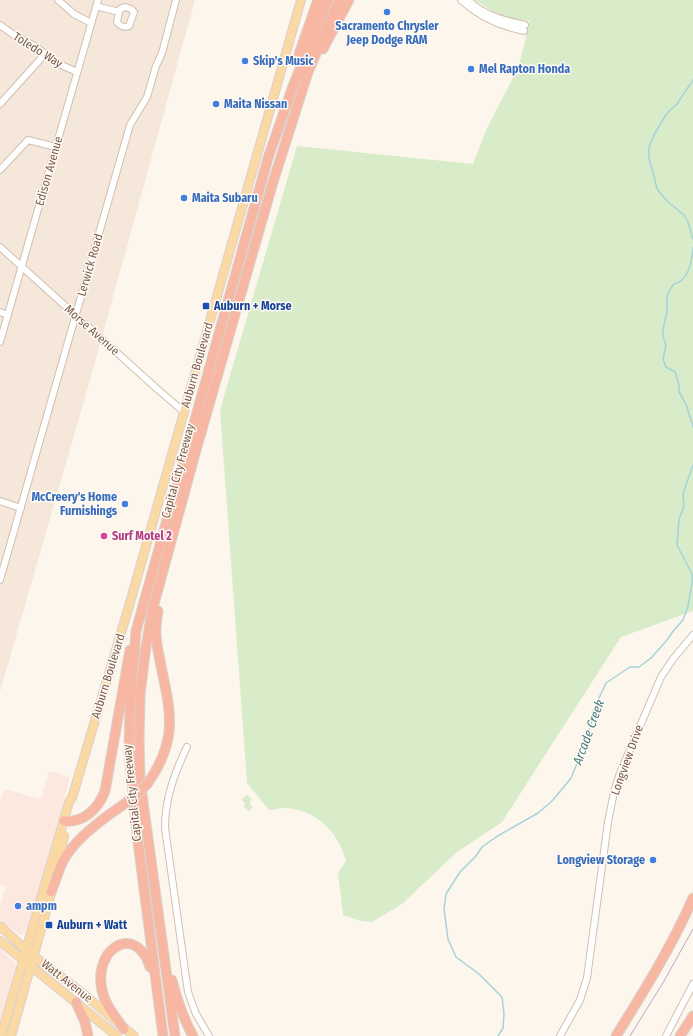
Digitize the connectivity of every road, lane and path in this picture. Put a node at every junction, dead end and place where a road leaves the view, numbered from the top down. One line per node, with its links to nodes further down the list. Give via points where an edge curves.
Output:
1 (58, 0): 12 (street, via 74,14)
2 (176, 0): 25 (street, Lerwick Road, via 147,97 130,126)
3 (301, 0): 27 (main road, Auburn Boulevard)
4 (318, 0): 18 (highway, via 298,55)
5 (328, 0): 18 (highway, Capital City Freeway)
6 (339, 0): 16 (highway, Capital City Freeway)
7 (348, 0): 16 (highway, via 322,51)
8 (461, 0): 9 (street, via 497,24 522,27 482,11)
9 (468, 0)
10 (97, 3): 11 (street); 12 (street, Edison Avenue)
11 (119, 12)
12 (91, 23): 15 (street, Edison Avenue)
13 (1, 28): 14 (street, Toledo Way)
14 (45, 54): 15 (street, Toledo Way, via 62,66); 17 (street)
15 (77, 72): 19 (street, Edison Avenue)
16 (308, 72): 30 (highway, Capital City Freeway, via 273,182)
17 (0, 104)
18 (276, 135): 32 (highway, Capital City Freeway)
19 (56, 148): 20 (street, via 28,140); 22 (street, Edison Avenue)
20 (0, 170)
21 (0, 247): 22 (street, Morse Avenue)
22 (22, 267): 24 (street, Edison Avenue); 25 (street, Morse Avenue)
23 (0, 312): 24 (street)
24 (8, 314): 26 (street, Edison Avenue)
25 (76, 315): 27 (street, Morse Avenue); 29 (street, Lerwick Road)
26 (0, 342)
27 (184, 412): 35 (main road, Auburn Boulevard)
28 (0, 501): 29 (street)
29 (21, 508): 31 (street, Lerwick Road)
30 (170, 544): 36 (highway, bridge, via 156,630 170,711 170,728 162,760 148,783 77,843 63,862); 40 (highway, Capital City Freeway, via 152,611 145,653 140,695 139,738 140,780)
31 (0, 580)
32 (136, 631): 35 (highway, via 129,651 105,791 101,801 86,817); 49 (highway, Capital City Freeway, via 129,752)
33 (693, 635): 63 (street, Longview Drive, via 661,677 620,773 608,822 586,978 580,1000)
34 (187, 747): 62 (street, via 168,796 165,828 188,992 196,1014)
35 (66, 822): 36 (main road, Auburn Boulevard); 39 (main road, Auburn Boulevard)
36 (51, 892): 44 (main road, Auburn Boulevard)
37 (693, 898): 64 (highway, via 663,959)
38 (0, 926): 41 (main road, Watt Avenue)
39 (31, 933): 41 (main road); 43 (main road, Auburn Boulevard)
40 (161, 933): 60 (highway, Capital City Freeway); 61 (highway, via 178,1002)
41 (15, 940): 43 (main road, Watt Avenue)
42 (0, 941): 45 (main road, Watt Avenue)
43 (26, 950): 44 (main road, Watt Avenue); 45 (main road, Auburn Boulevard)
44 (34, 955): 46 (main road, Auburn Boulevard); 53 (main road, Watt Avenue)
45 (23, 960): 46 (main road, Watt Avenue); 54 (main road, Auburn Boulevard)
46 (31, 966): 47 (main road, Watt Avenue); 48 (main road, Auburn Boulevard)
47 (43, 976): 48 (main road, via 36,976); 51 (main road, Watt Avenue)
48 (26, 984): 55 (main road, Auburn Boulevard)
49 (156, 984): 53 (highway, via 145,954 136,946 117,946 107,954 101,970 102,992 109,1010); 59 (highway, Capital City Freeway)
50 (693, 984): 65 (street)
51 (76, 1002): 56 (highway); 57 (main road, Watt Avenue)
52 (693, 1016): 66 (highway)
53 (124, 1028): 58 (main road, Watt Avenue)
54 (3, 1036)
55 (11, 1036)
56 (88, 1036)
57 (117, 1036)
58 (134, 1036)
59 (163, 1036)
60 (175, 1036)
61 (193, 1036)
62 (209, 1036)
63 (560, 1036)
64 (616, 1036)
65 (666, 1036)
66 (680, 1036)

